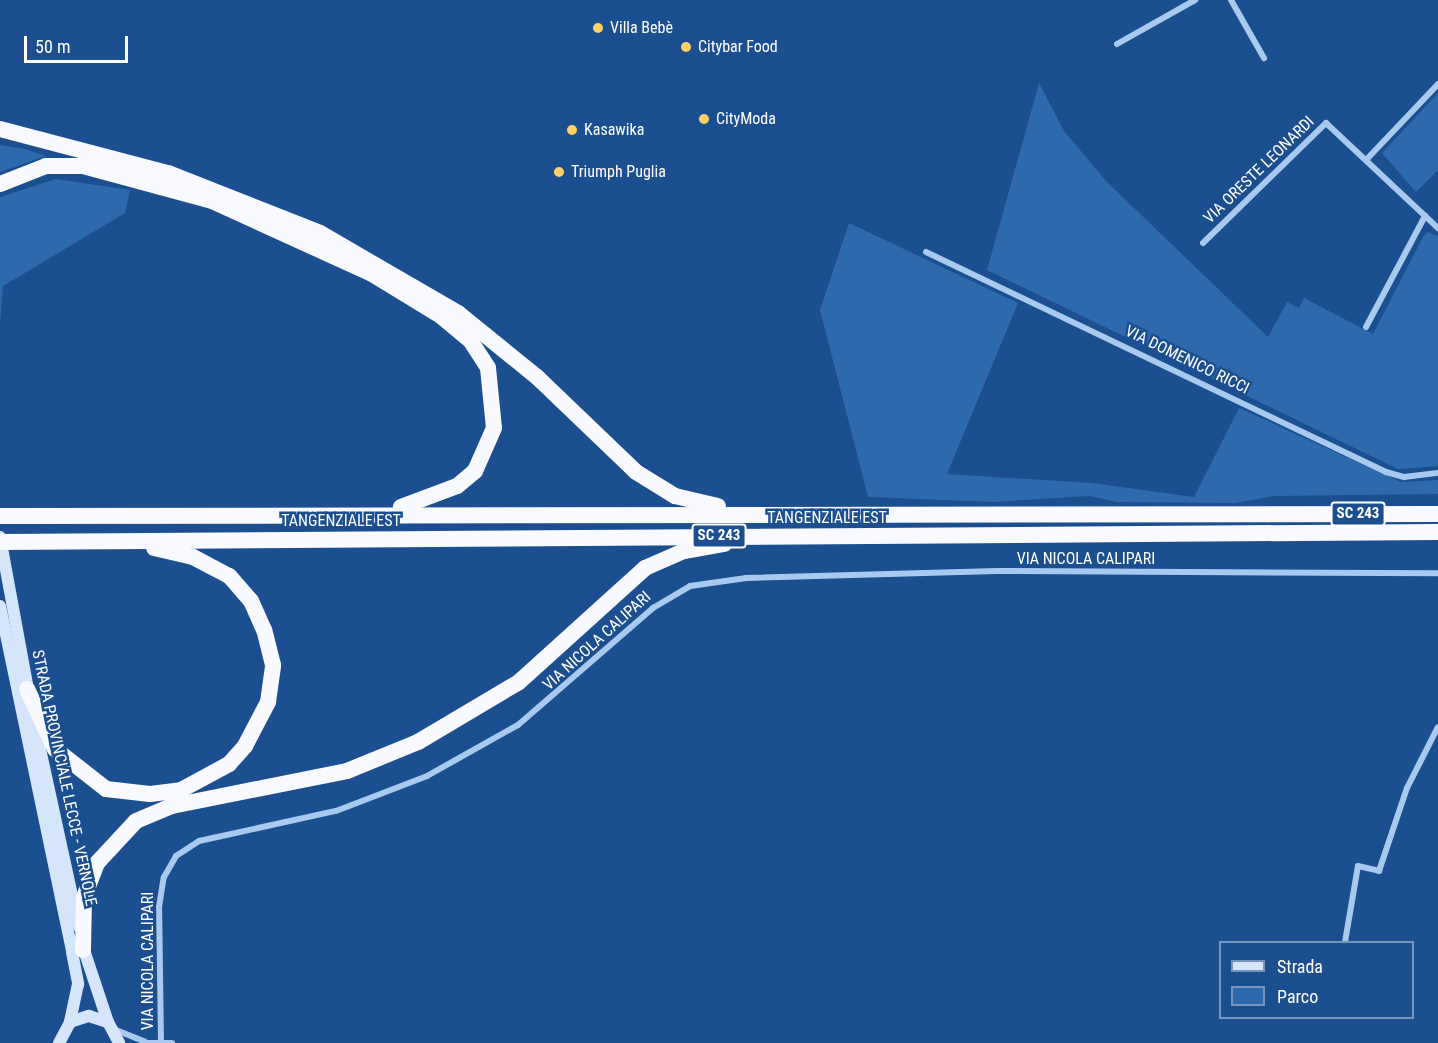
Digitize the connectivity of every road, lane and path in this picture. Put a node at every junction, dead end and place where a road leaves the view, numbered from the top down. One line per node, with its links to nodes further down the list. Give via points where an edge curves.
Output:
1 (1195, 0): 3 (street)
2 (1231, 0): 4 (street)
3 (1117, 44)
4 (1264, 58)
5 (1438, 84): 7 (street)
6 (0, 129): 19 (highway, via 168,173 251,203 402,277 497,344 636,472 675,496 710,506 849,508)
7 (1366, 160): 9 (street, VIA ORESTE LEONARDI); 11 (street, VIA ORESTE LEONARDI, via 1326,123)
8 (0, 184): 16 (highway, via 46,166 83,166 212,201 372,274 470,340 488,368 495,397 494,428 475,471 420,504 344,508)
9 (1425, 216): 10 (street, VIA ORESTE LEONARDI); 13 (street)
10 (1438, 228)
11 (1203, 243)
12 (926, 252): 14 (street, VIA DOMENICO RICCI, via 1386,472 1404,477)
13 (1366, 327)
14 (1438, 473)
15 (1438, 501): 17 (highway, via 1298,507)
16 (323, 514): 19 (highway, TANGENZIALE EST); 20 (highway, TANGENZIALE EST)
17 (1278, 514): 18 (highway, TANGENZIALE EST / SC 243); 19 (highway, TANGENZIALE EST)
18 (1438, 514)
19 (861, 515)
20 (0, 516)
21 (1438, 532): 22 (highway, TANGENZIALE EST / SC 243)
22 (868, 535): 24 (highway, TANGENZIALE EST / SC 243); 31 (highway, via 847,541 728,544 661,560 519,682 418,742 295,785 154,812 120,834 97,863 84,897)
23 (0, 537): 28 (main road, STRADA PROVINCIALE LECCE - VERNOLE)
24 (0, 543)
25 (0, 548): 28 (highway, via 155,548 193,557 229,576 251,601 273,665 262,724 229,764 181,790 150,795 106,789 80,773 56,749)
26 (1438, 573): 35 (street, VIA NICOLA CALIPARI, via 997,571 747,578 690,586 653,608 518,725 436,771 336,811 199,841 176,856 164,877 159,907)
27 (0, 606): 32 (main road, STRADA PROVINCIALE LECCE - VERNOLE, via 78,984)
28 (27, 689): 31 (main road, STRADA PROVINCIALE LECCE - VERNOLE)
29 (1438, 727): 30 (street, via 1407,788 1379,871 1358,866)
30 (1345, 941)
31 (84, 950): 33 (main road, STRADA PROVINCIALE LECCE - VERNOLE)
32 (70, 1022): 33 (main road, via 89,1016); 36 (main road, STRADA PROVINCIALE LECCE - VERNOLE)
33 (111, 1026): 34 (street); 37 (main road, STRADA PROVINCIALE LECCE - VERNOLE)
34 (144, 1042): 35 (street)
35 (161, 1042): 38 (street)
36 (59, 1043)
37 (120, 1043)
38 (172, 1043)

